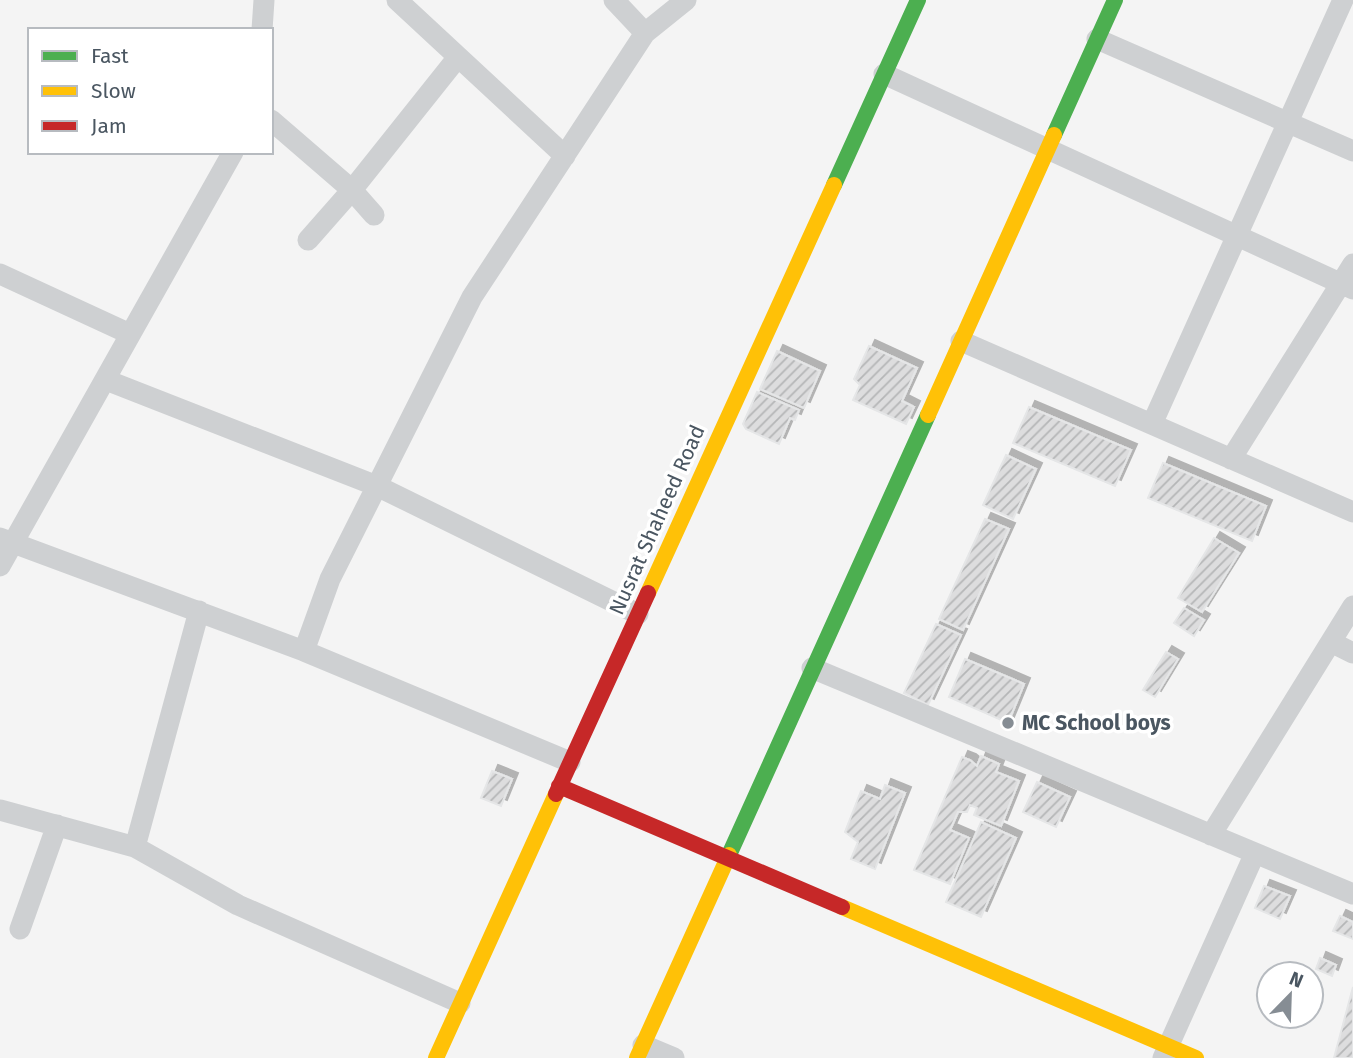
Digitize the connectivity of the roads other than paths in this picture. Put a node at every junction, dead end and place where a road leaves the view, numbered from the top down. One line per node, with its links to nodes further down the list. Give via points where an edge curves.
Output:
1 (264, 0): 8 (street)
2 (397, 0): 11 (street)
3 (614, 0): 9 (street)
4 (686, 0): 9 (street)
5 (918, 0): 12 (street, Nusrat Shaheed Road)
6 (1115, 0): 10 (street)
7 (1343, 0): 14 (street)
8 (262, 28)
9 (645, 33): 18 (street)
10 (1097, 39): 14 (street); 15 (street)
11 (458, 57): 18 (street); 19 (street)
12 (884, 74): 15 (street); 37 (street, Nusrat Shaheed Road)
13 (273, 122): 19 (street)
14 (1288, 123): 16 (street); 21 (street)
15 (1047, 149): 21 (street); 27 (street)
16 (1353, 151)
17 (232, 154): 26 (street)
18 (565, 156): 31 (street, via 472,298)
19 (352, 190): 20 (street); 22 (street)
20 (374, 215)
21 (1237, 236): 25 (street); 29 (street)
22 (308, 240)
23 (1353, 264): 25 (street)
24 (0, 274): 26 (street)
25 (1347, 287): 30 (street)
26 (130, 334): 28 (street)
27 (961, 341): 29 (street); 41 (street)
28 (106, 380): 31 (street); 33 (street)
29 (1152, 424): 30 (street)
30 (1231, 458): 32 (street)
31 (377, 486): 37 (street); 39 (street, via 330,579)
32 (1353, 512)
33 (7, 540): 34 (street); 36 (street)
34 (0, 566)
35 (1353, 606): 38 (street)
36 (199, 611): 39 (street); 47 (street)
37 (638, 614): 42 (street, Nusrat Shaheed Road)
38 (1331, 642): 40 (street); 46 (street)
39 (304, 651): 42 (street)
40 (1353, 653)
41 (813, 668): 46 (street); 49 (street)
42 (570, 762): 43 (street, Nusrat Shaheed Road)
43 (559, 786): 49 (street); 52 (street, Nusrat Shaheed Road)
44 (0, 810): 45 (street)
45 (57, 825): 47 (street); 51 (street)
46 (1212, 835): 48 (street)
47 (135, 847): 52 (street, via 238,905)
48 (1255, 853): 50 (street); 54 (street)
49 (727, 858): 53 (street); 54 (street)
50 (1353, 894)
51 (20, 929)
52 (460, 1003): 55 (street, Nusrat Shaheed Road)
53 (640, 1051): 56 (street)
54 (1166, 1052): 57 (street)
55 (436, 1058)
56 (674, 1058)
57 (1196, 1058)

